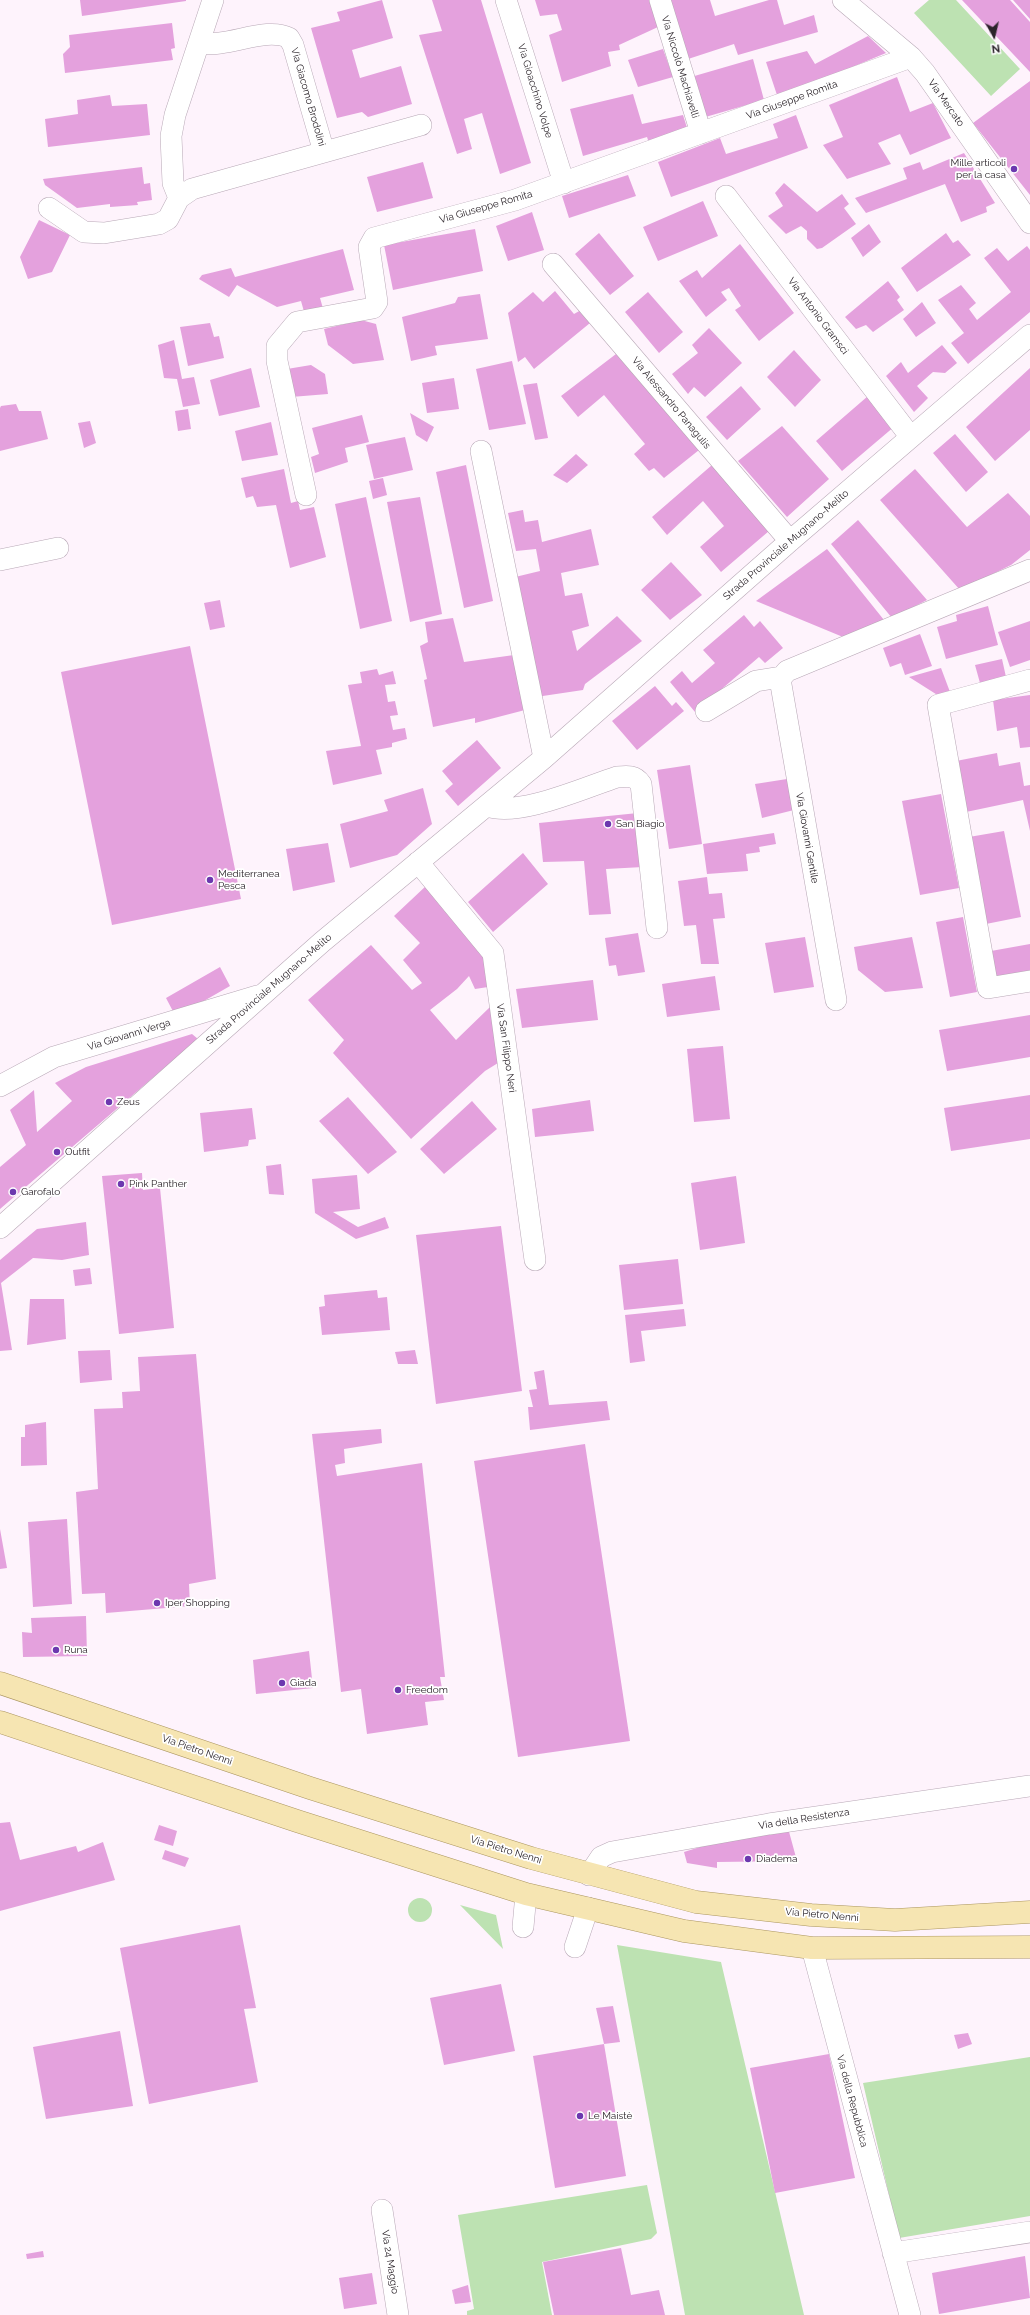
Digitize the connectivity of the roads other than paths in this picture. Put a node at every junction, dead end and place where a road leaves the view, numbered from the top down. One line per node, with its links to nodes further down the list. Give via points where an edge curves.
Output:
1 (213, 0): 5 (street)
2 (506, 0): 10 (street, Via Gioacchino Volpe)
3 (660, 0): 8 (street, Via Niccolò Machiavelli)
4 (843, 0): 6 (street, Via Mercato)
5 (200, 43): 9 (street, Via Giacomo Brodolini, via 213,46 275,33 289,38); 12 (street, via 175,115 171,136 173,184)
6 (911, 57): 8 (street, Via Giuseppe Romita); 14 (street, Via Mercato)
7 (421, 126): 9 (street, Via Giacomo Brodolini)
8 (701, 133): 10 (street, Via Giuseppe Romita)
9 (324, 152): 12 (street, Via Giacomo Brodolini, via 196,188)
10 (564, 183): 19 (street, Via Giuseppe Romita, via 515,200 374,238 369,247 377,302 372,308 301,320 293,325 277,346 276,355)
11 (726, 196): 17 (street, Via Antonio Gramsci)
12 (179, 198): 13 (street, via 168,219 159,224 104,233 84,232)
13 (49, 208)
14 (1030, 223)
15 (553, 264): 20 (street, Via Alessandro Panagulis)
16 (1030, 335): 17 (street, Strada Provinciale Mugnano-Melito)
17 (910, 436): 20 (street, Strada Provinciale Mugnano-Melito)
18 (481, 451): 27 (street)
19 (306, 495)
20 (790, 541): 27 (street, Strada Provinciale Mugnano-Melito)
21 (58, 548): 22 (street)
22 (0, 560)
23 (1030, 570): 24 (street, via 787,671)
24 (782, 677): 26 (street, via 756,681); 33 (street, Via Giovanni Gentile, via 780,685)
25 (1030, 680): 31 (street, via 938,705 988,988)
26 (706, 711)
27 (544, 758): 28 (street, Strada Provinciale Mugnano-Melito)
28 (487, 806): 29 (street, Strada Provinciale Mugnano-Melito); 30 (street, via 498,809 522,808 617,777 628,776 638,779 641,784)
29 (418, 862): 32 (street, Strada Provinciale Mugnano-Melito); 36 (street, Via San Filippo Neri, via 493,953)
30 (657, 928)
31 (1030, 981)
32 (263, 995): 34 (street, Via Giovanni Verga, via 54,1057); 35 (street, Strada Provinciale Mugnano-Melito)
33 (836, 1000)
34 (0, 1086)
35 (0, 1228)
36 (535, 1260)
37 (0, 1683): 40 (main road, Via Pietro Nenni, via 310,1788)
38 (0, 1722): 41 (main road)
39 (1030, 1786): 40 (street, Via della Resistenza, via 777,1822 612,1852 601,1857)
40 (589, 1875): 43 (main road, Via Pietro Nenni, via 696,1902 811,1915 895,1920)
41 (526, 1894): 42 (main road); 44 (street)
42 (588, 1908): 45 (street); 47 (main road, via 684,1931)
43 (1030, 1912)
44 (523, 1927)
45 (575, 1947)
46 (1030, 1947): 47 (main road)
47 (812, 1948): 50 (street, Via della Repubblica)
48 (382, 2210): 51 (street, Via 24 Maggio)
49 (1030, 2232): 50 (street)
50 (893, 2253): 52 (street, Via della Repubblica)
51 (398, 2315)
52 (910, 2315)

